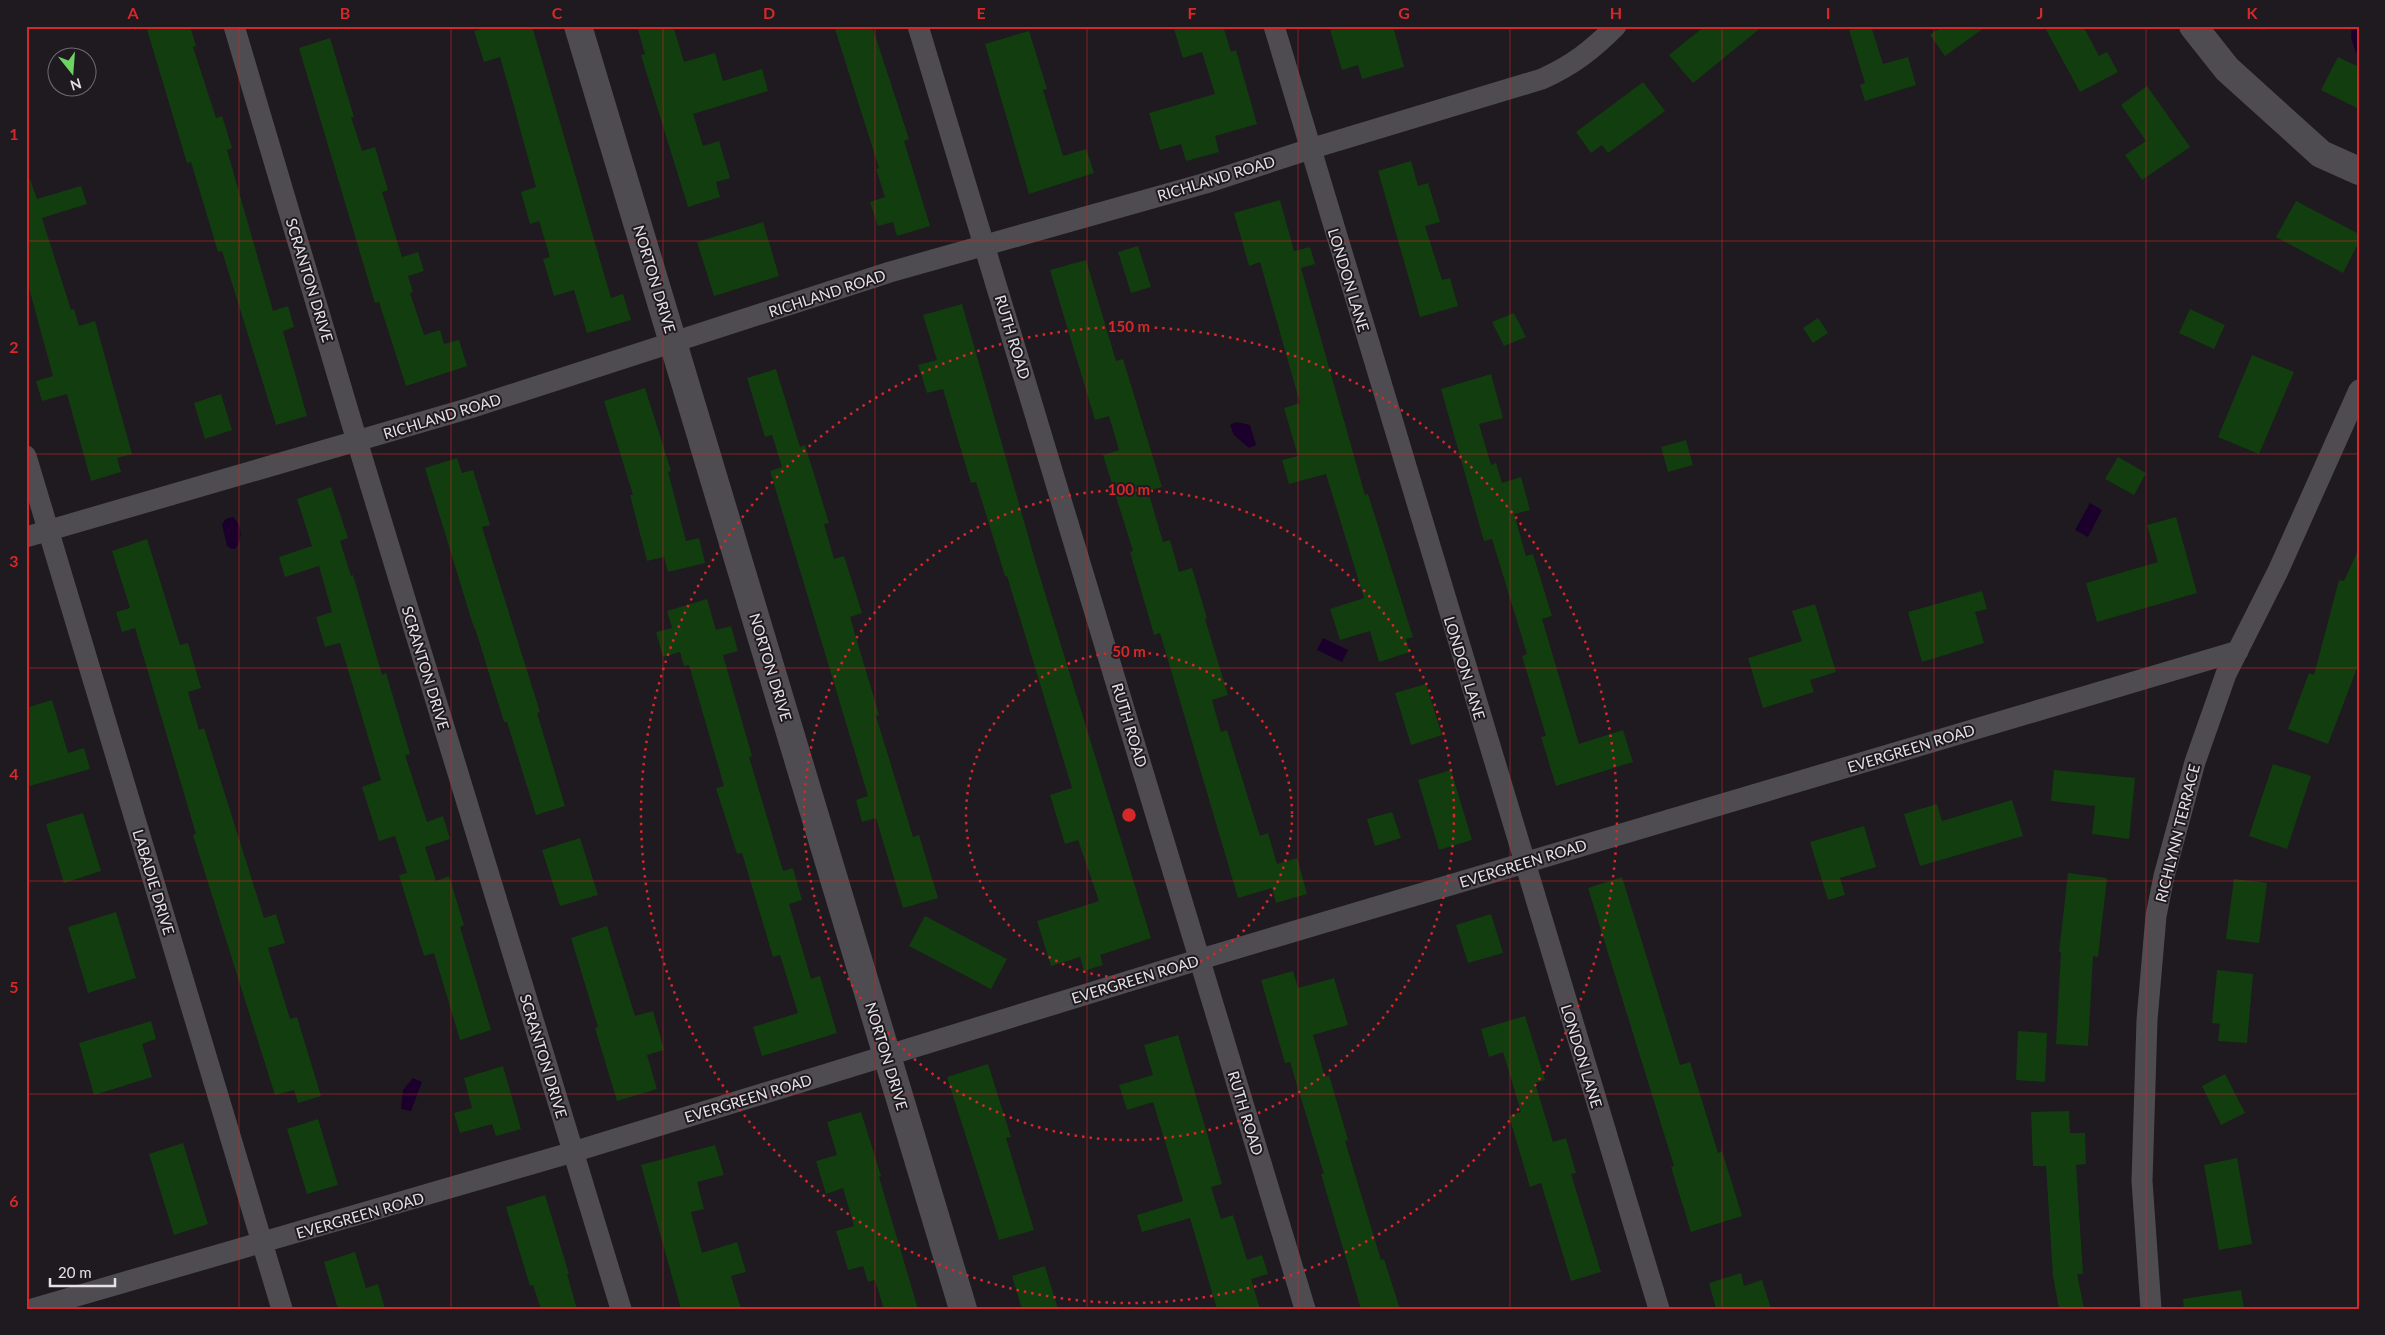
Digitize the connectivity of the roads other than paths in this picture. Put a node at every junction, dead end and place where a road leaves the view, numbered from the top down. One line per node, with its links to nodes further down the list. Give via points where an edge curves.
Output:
1 (234, 26): 12 (street, SCRANTON DRIVE)
2 (578, 26): 10 (street, NORTON DRIVE)
3 (918, 26): 9 (street, RUTH ROAD)
4 (1274, 26): 7 (street, LONDON LANE)
5 (1616, 26): 7 (street, RICHLAND ROAD, via 1592,51 1542,79)
6 (2193, 26): 8 (street, via 2227,69 2321,154)
7 (1310, 149): 9 (street, RICHLAND ROAD, via 1206,183); 17 (street, LONDON LANE)
8 (2359, 170)
9 (986, 245): 10 (street, RICHLAND ROAD, via 890,272); 18 (street, RUTH ROAD)
10 (674, 342): 12 (street, RICHLAND ROAD); 19 (street, NORTON DRIVE)
11 (2359, 390): 16 (street, RICHLYNN TERRACE, via 2278,571)
12 (357, 441): 14 (street, RICHLAND ROAD); 20 (street, SCRANTON DRIVE)
13 (26, 456): 14 (street, LABADIE DRIVE)
14 (48, 530): 15 (street, RICHLAND ROAD); 21 (street, LABADIE DRIVE)
15 (26, 537)
16 (2238, 651): 17 (street, EVERGREEN ROAD); 28 (street, RICHLYNN TERRACE, via 2226,674 2195,762 2156,916 2147,1020 2142,1182)
17 (1524, 863): 18 (street, EVERGREEN ROAD); 27 (street, LONDON LANE)
18 (1200, 959): 19 (street, EVERGREEN ROAD); 26 (street, RUTH ROAD)
19 (886, 1056): 20 (street, EVERGREEN ROAD); 25 (street, NORTON DRIVE)
20 (573, 1152): 21 (street, EVERGREEN ROAD); 24 (street, SCRANTON DRIVE)
21 (262, 1243): 22 (street, EVERGREEN ROAD); 23 (street, LABADIE DRIVE)
22 (32, 1309)
23 (282, 1309)
24 (621, 1309)
25 (963, 1309)
26 (1305, 1309)
27 (1659, 1309)
28 (2151, 1309)

